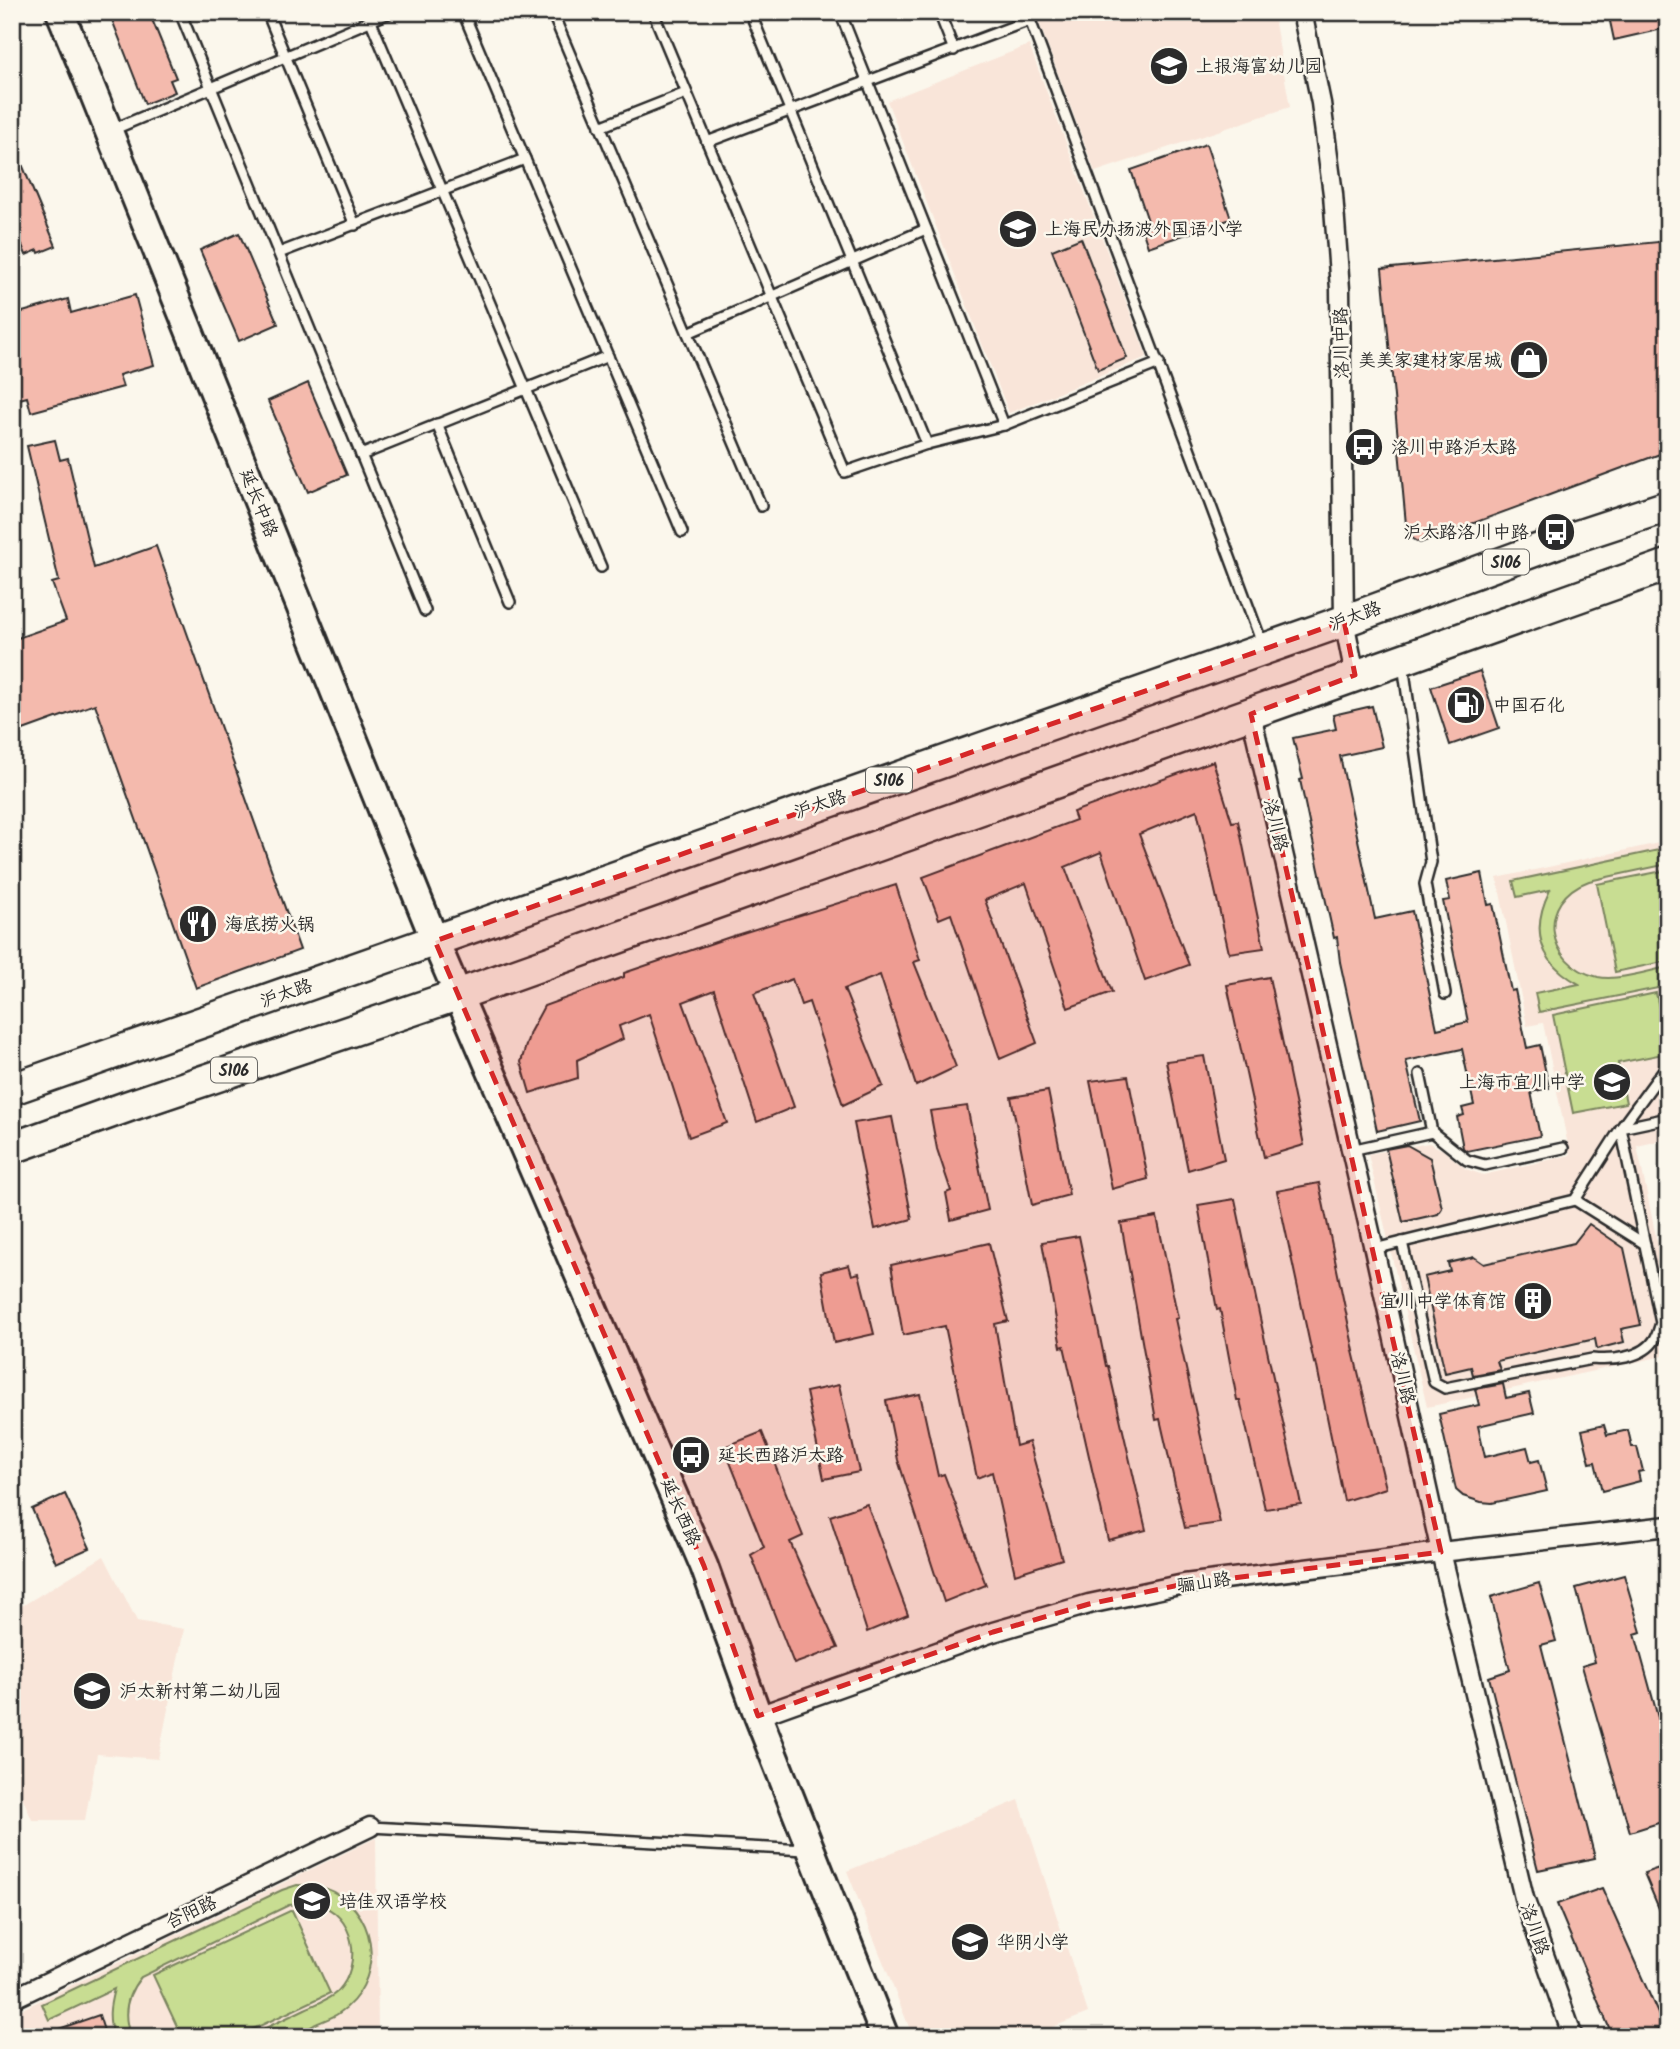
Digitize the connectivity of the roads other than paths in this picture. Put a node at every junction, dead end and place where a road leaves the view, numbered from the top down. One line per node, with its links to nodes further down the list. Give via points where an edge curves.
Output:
1 (60, 12): 21 (street, 延长中路)
2 (180, 12): 17 (lane)
3 (267, 12): 15 (lane)
4 (391, 12): 13 (lane)
5 (463, 12): 23 (lane)
6 (552, 12): 20 (lane)
7 (653, 12): 18 (lane)
8 (750, 12): 19 (lane)
9 (840, 12): 16 (lane)
10 (939, 12): 14 (lane)
11 (1302, 12): 45 (street, 洛川中路, via 1333,194 1339,275)
12 (1028, 16): 14 (lane); 32 (lane)
13 (369, 17): 15 (lane); 24 (lane)
14 (954, 50): 16 (lane)
15 (285, 57): 17 (lane); 25 (lane)
16 (868, 82): 19 (lane); 26 (lane)
17 (211, 88): 21 (lane); 27 (lane)
18 (686, 93): 20 (lane); 22 (lane)
19 (790, 111): 22 (lane); 28 (lane)
20 (600, 127): 30 (lane)
21 (109, 131): 50 (street, 延长中路)
22 (707, 142): 29 (lane)
23 (525, 159): 24 (lane); 31 (lane)
24 (442, 191): 25 (lane); 33 (lane)
25 (355, 225): 27 (lane)
26 (926, 229): 28 (lane); 35 (lane)
27 (279, 253): 37 (lane)
28 (852, 261): 29 (lane); 36 (lane)
29 (772, 296): 30 (lane); 36 (lane, via 845,472)
30 (688, 333): 38 (lane)
31 (608, 356): 33 (lane); 40 (lane)
32 (1159, 363): 35 (lane); 46 (lane)
33 (526, 389): 34 (lane); 42 (lane)
34 (437, 424): 37 (lane); 43 (lane)
35 (1004, 425): 36 (lane)
36 (927, 444)
37 (361, 455): 44 (lane)
38 (761, 506)
39 (1668, 506): 45 (main road, 沪太路 / S106)
40 (682, 532)
41 (1668, 565): 47 (main road, S106)
42 (601, 567)
43 (510, 602)
44 (425, 611)
45 (1344, 621): 46 (main road, 沪太路 / S106); 48 (street, 洛川中路)
46 (1264, 648): 50 (main road, 沪太路 / S106)
47 (1403, 659): 48 (main road, S106); 51 (lane, via 1431,862 1425,884)
48 (1355, 675): 49 (main road, S106)
49 (1251, 714): 52 (main road, S106); 61 (street, 洛川路)
50 (435, 941): 52 (street, 延长中路); 55 (main road, 沪太路 / S106)
51 (1445, 994)
52 (457, 995): 59 (main road, S106); 68 (street, 延长西路, via 705,1566)
53 (1668, 1064): 57 (lane)
54 (1420, 1074): 58 (lane)
55 (12, 1089)
56 (1668, 1118): 57 (lane)
57 (1621, 1128): 62 (lane); 64 (lane)
58 (1432, 1132): 60 (lane, via 1467,1160 1485,1166); 61 (lane)
59 (12, 1147)
60 (1563, 1148)
61 (1351, 1150): 65 (street, 洛川路)
62 (1575, 1200): 63 (lane); 64 (lane)
63 (1402, 1242): 64 (lane, via 1434,1382 1445,1388 1642,1352 1655,1340 1661,1323); 65 (lane)
64 (1645, 1244)
65 (1374, 1249): 67 (street, 洛川路)
66 (1668, 1526): 67 (street, 骊山路)
67 (1441, 1552): 68 (street, 骊山路, via 1184,1584 1089,1604 993,1632); 73 (street, 洛川路, via 1524,1898)
68 (758, 1716): 70 (street, 延长西路)
69 (370, 1827): 70 (lane); 71 (street, 合阳路)
70 (812, 1850): 72 (street, 延长西路)
71 (12, 1999)
72 (885, 2037)
73 (1573, 2037)

